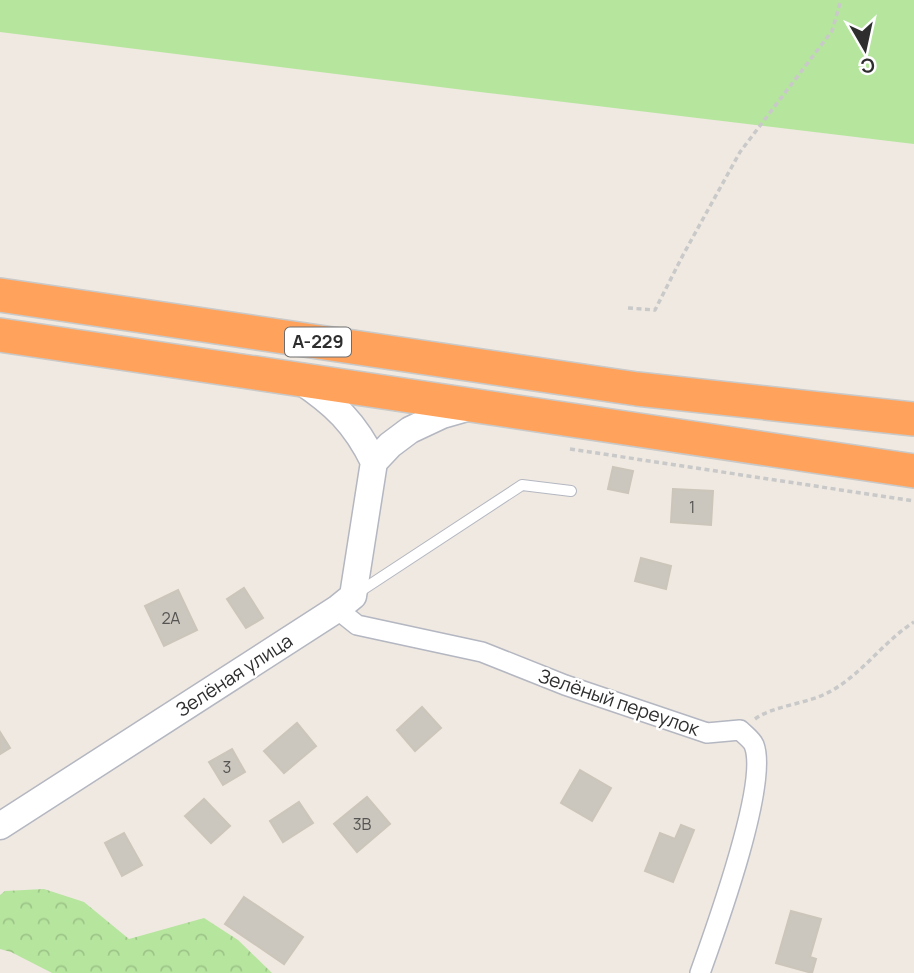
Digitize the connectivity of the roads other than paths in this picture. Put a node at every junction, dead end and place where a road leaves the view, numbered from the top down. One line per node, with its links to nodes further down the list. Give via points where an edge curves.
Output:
1 (0, 295): 5 (highway, А-229, via 636,389)
2 (0, 335): 3 (highway, А-229)
3 (295, 378): 4 (highway, А-229); 6 (street, via 346,416)
4 (477, 405): 6 (street, via 410,430); 7 (highway, А-229)
5 (914, 419)
6 (374, 462): 9 (street)
7 (914, 471)
8 (572, 491): 9 (lane, via 522,485)
9 (345, 603): 10 (street, Зелёная улица); 11 (street, Зелёный переулок, via 357,625 482,652 707,733 740,730 754,744 758,774 727,897)
10 (0, 826)
11 (700, 973)

